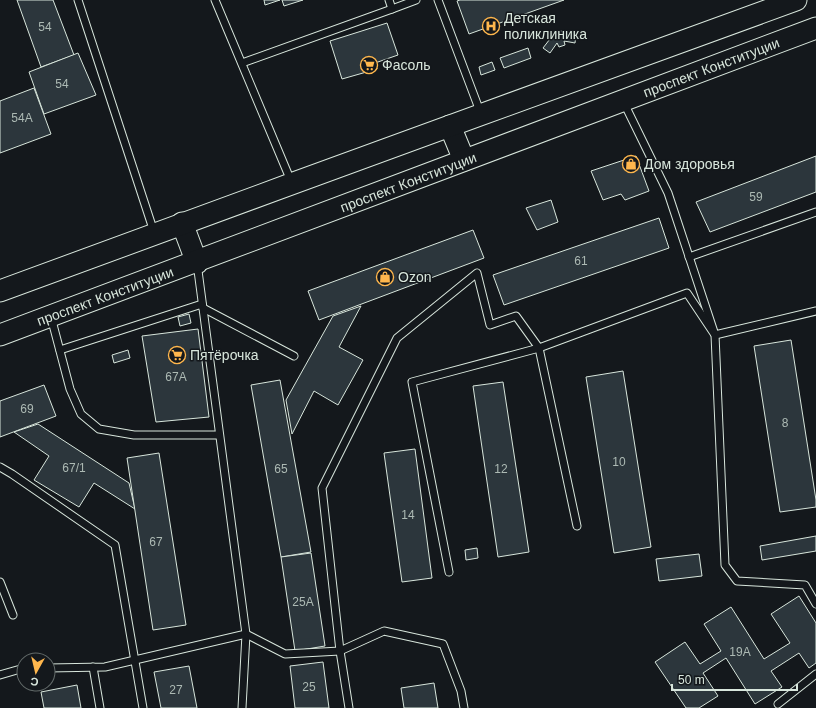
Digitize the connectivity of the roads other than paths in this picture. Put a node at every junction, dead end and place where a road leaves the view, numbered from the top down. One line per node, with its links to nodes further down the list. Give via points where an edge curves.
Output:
1 (78, 0): 17 (lane)
2 (216, 0): 9 (lane)
3 (389, 0): 7 (lane)
4 (416, 0): 7 (lane)
5 (438, 0): 11 (lane)
6 (796, 0): 11 (main road)
7 (392, 10): 9 (lane)
8 (816, 28): 10 (main road, проспект Конституции)
9 (242, 63): 14 (lane)
10 (623, 101): 13 (main road, проспект Конституции); 18 (lane, via 668,193)
11 (482, 115): 12 (main road)
12 (450, 126): 13 (main road); 14 (main road)
13 (464, 160): 19 (main road, проспект Конституции)
14 (292, 184): 16 (main road)
15 (816, 212): 18 (lane)
16 (182, 223): 17 (main road); 19 (main road)
17 (155, 233): 20 (main road)
18 (689, 257): 25 (lane)
19 (197, 262): 21 (lane); 23 (main road, проспект Конституции)
20 (0, 291)
21 (202, 306): 27 (lane); 28 (lane); 29 (lane)
22 (816, 311): 25 (lane)
23 (50, 316): 24 (main road, проспект Конституции); 27 (lane)
24 (0, 335)
25 (715, 335): 26 (lane, via 687,293); 34 (lane, via 725,565 737,581 805,585)
26 (539, 348): 31 (lane); 32 (lane, via 412,382); 37 (lane, via 516,316 490,325 477,273 397,338 322,488)
27 (60, 350): 29 (lane, via 70,389 81,414 99,429 134,436)
28 (294, 356)
29 (219, 435): 36 (lane)
30 (0, 467): 38 (lane, via 115,545)
31 (577, 526)
32 (449, 572)
33 (0, 582): 35 (lane)
34 (816, 604)
35 (13, 615)
36 (246, 634): 37 (lane, via 285,654); 38 (lane); 47 (lane)
37 (340, 651): 48 (lane); 49 (lane, via 384,631 443,644 461,691)
38 (134, 660): 39 (lane, via 105,667); 46 (lane)
39 (93, 667): 40 (lane); 45 (lane)
40 (56, 668)
41 (16, 670): 43 (lane)
42 (816, 674): 44 (lane)
43 (0, 675)
44 (778, 704)
45 (100, 708)
46 (143, 708)
47 (242, 708)
48 (349, 708)
49 (464, 708)

